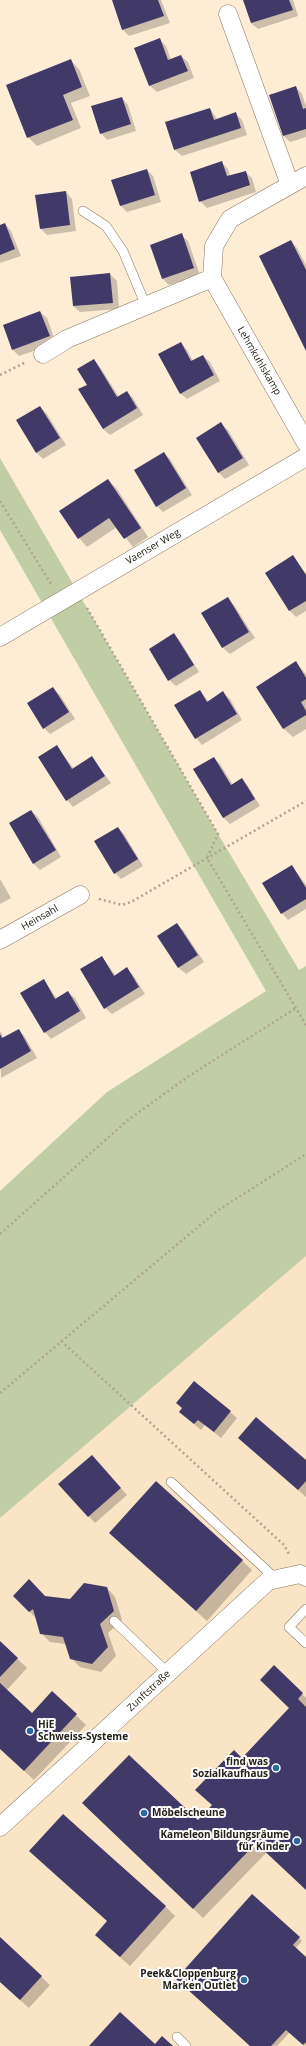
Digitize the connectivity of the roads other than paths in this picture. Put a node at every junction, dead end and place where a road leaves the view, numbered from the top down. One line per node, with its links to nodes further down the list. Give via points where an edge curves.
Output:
1 (228, 14): 3 (street)
2 (306, 176): 3 (street)
3 (290, 185): 5 (street, via 230,219 214,246)
4 (83, 211): 6 (lane, via 106,226 123,251)
5 (212, 278): 6 (street); 8 (street, Lehmkuhlskamp)
6 (146, 306): 7 (street, via 67,339)
7 (43, 354)
8 (306, 443)
9 (306, 457): 10 (street, Vaenser Weg)
10 (0, 637)
11 (80, 895): 12 (street, Heinsahl)
12 (0, 940)
13 (171, 1482): 15 (lane)
14 (303, 1576): 15 (street, Zunftstraße)
15 (276, 1579): 19 (street, Zunftstraße, via 268,1581)
16 (306, 1609): 18 (lane, via 289,1627)
17 (114, 1621): 19 (lane)
18 (306, 1643)
19 (168, 1673): 20 (street, Zunftstraße)
20 (0, 1827)
21 (177, 2037): 22 (lane)
22 (186, 2046)

